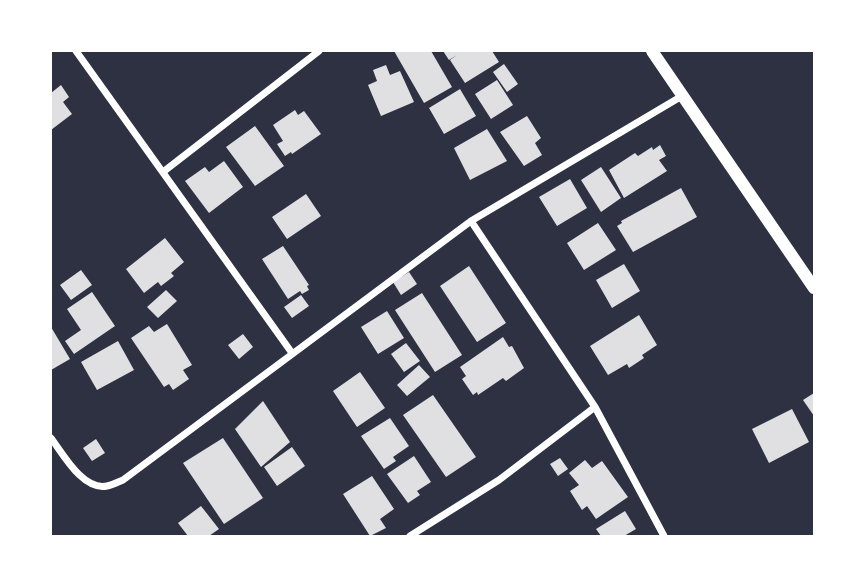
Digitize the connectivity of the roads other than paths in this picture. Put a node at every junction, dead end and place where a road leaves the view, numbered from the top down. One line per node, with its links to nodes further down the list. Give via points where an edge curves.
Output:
1 (76, 51): 5 (street)
2 (319, 51): 5 (street)
3 (652, 51): 4 (street)
4 (682, 96): 6 (street); 7 (street)
5 (163, 172): 8 (street)
6 (471, 221): 8 (street); 9 (street)
7 (813, 281)
8 (292, 353): 10 (street, via 123,480 107,487 84,479)
9 (596, 407): 11 (street, via 499,480); 12 (street)
10 (51, 438)
11 (410, 536)
12 (664, 536)

